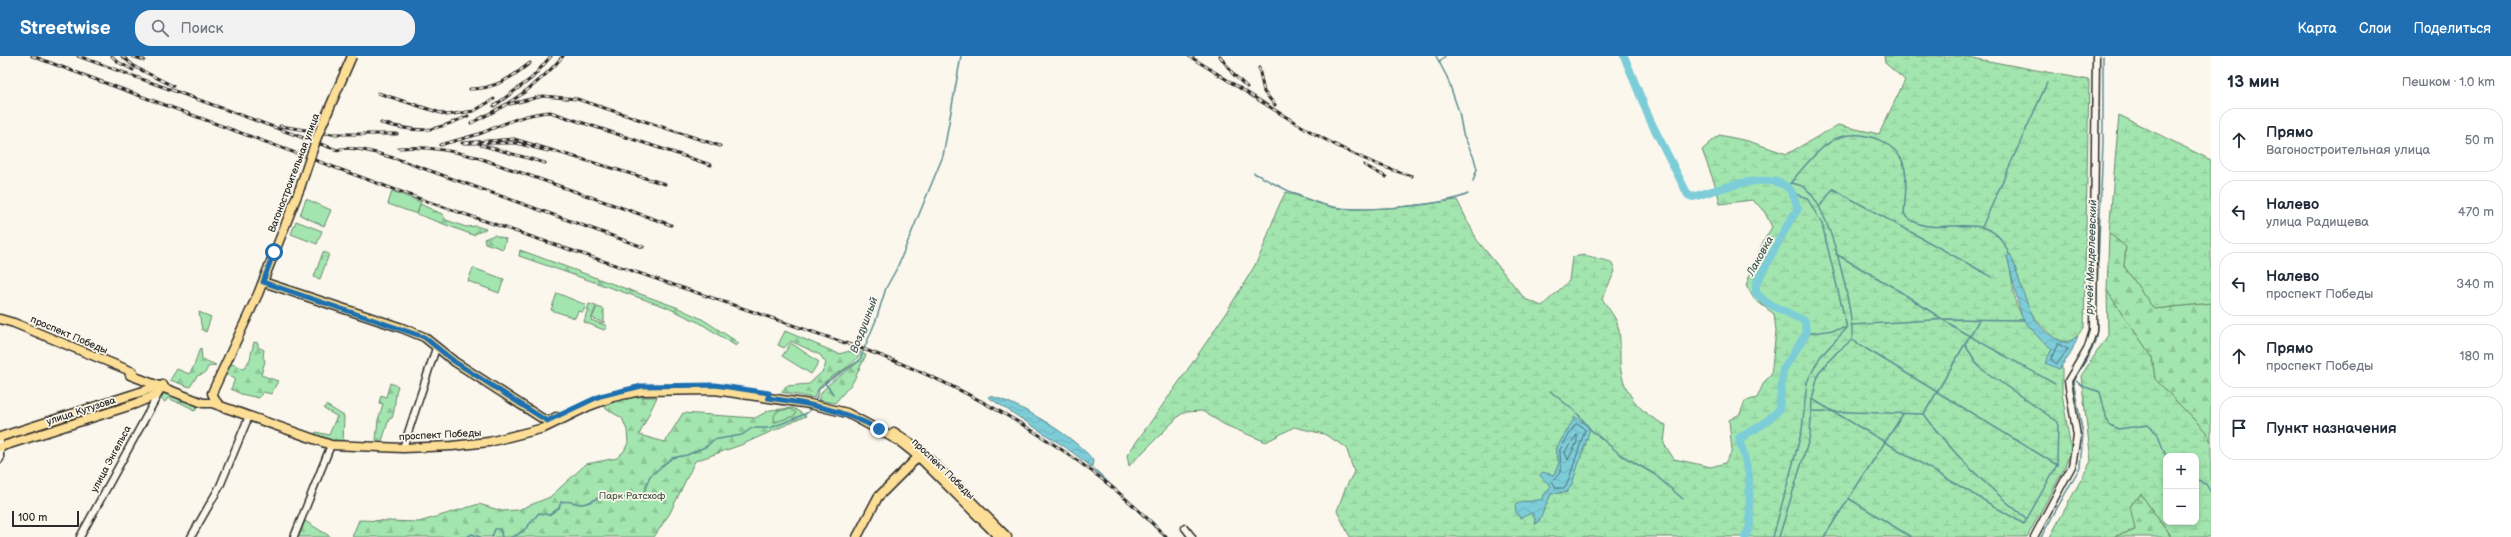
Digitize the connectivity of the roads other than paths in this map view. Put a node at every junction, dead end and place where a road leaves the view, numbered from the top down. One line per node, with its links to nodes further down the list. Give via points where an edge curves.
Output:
1 (352, 56): 3 (main road, Вагоностроительная улица, bridge, via 317,137)
2 (2096, 56): 27 (street, via 2093,331 2088,347 2068,381 2077,436 2072,466)
3 (263, 282): 5 (main road, via 402,328 424,337); 7 (main road, Вагоностроительная улица)
4 (0, 319): 6 (main road, проспект Победы, via 129,371 130,375)
5 (436, 348): 11 (main road); 16 (street)
6 (161, 387): 7 (main road, проспект Победы, via 198,397); 9 (main road, проспект Победы, via 203,403); 13 (main road, улица Кутузова); 14 (main road, улица Кутузова, via 135,404); 20 (street, улица Энгельса)
7 (212, 393): 9 (main road)
8 (769, 396): 11 (main road, проспект Победы, via 715,385 642,386 600,396 552,420 547,421); 12 (main road, проспект Победы, via 715,390 640,391 613,397); 17 (main road, проспект Победы, via 841,410 894,432)
9 (220, 406): 10 (main road, проспект Победы)
10 (249, 416): 15 (main road, проспект Победы); 21 (street, via 220,486)
11 (538, 416): 12 (main road, via 539,421)
12 (535, 430): 16 (main road, проспект Победы, via 470,445)
13 (0, 437)
14 (0, 445): 18 (street, улица Кутузова)
15 (332, 445): 16 (main road, проспект Победы); 22 (street)
16 (403, 448)
17 (921, 455): 23 (main road, via 878,497); 24 (main road, проспект Победы); 25 (main road, проспект Победы)
18 (0, 459)
19 (1185, 528): 26 (street)
20 (80, 537)
21 (191, 537)
22 (294, 537)
23 (857, 537)
24 (999, 537)
25 (1007, 537)
26 (1192, 537)
27 (2034, 537)

